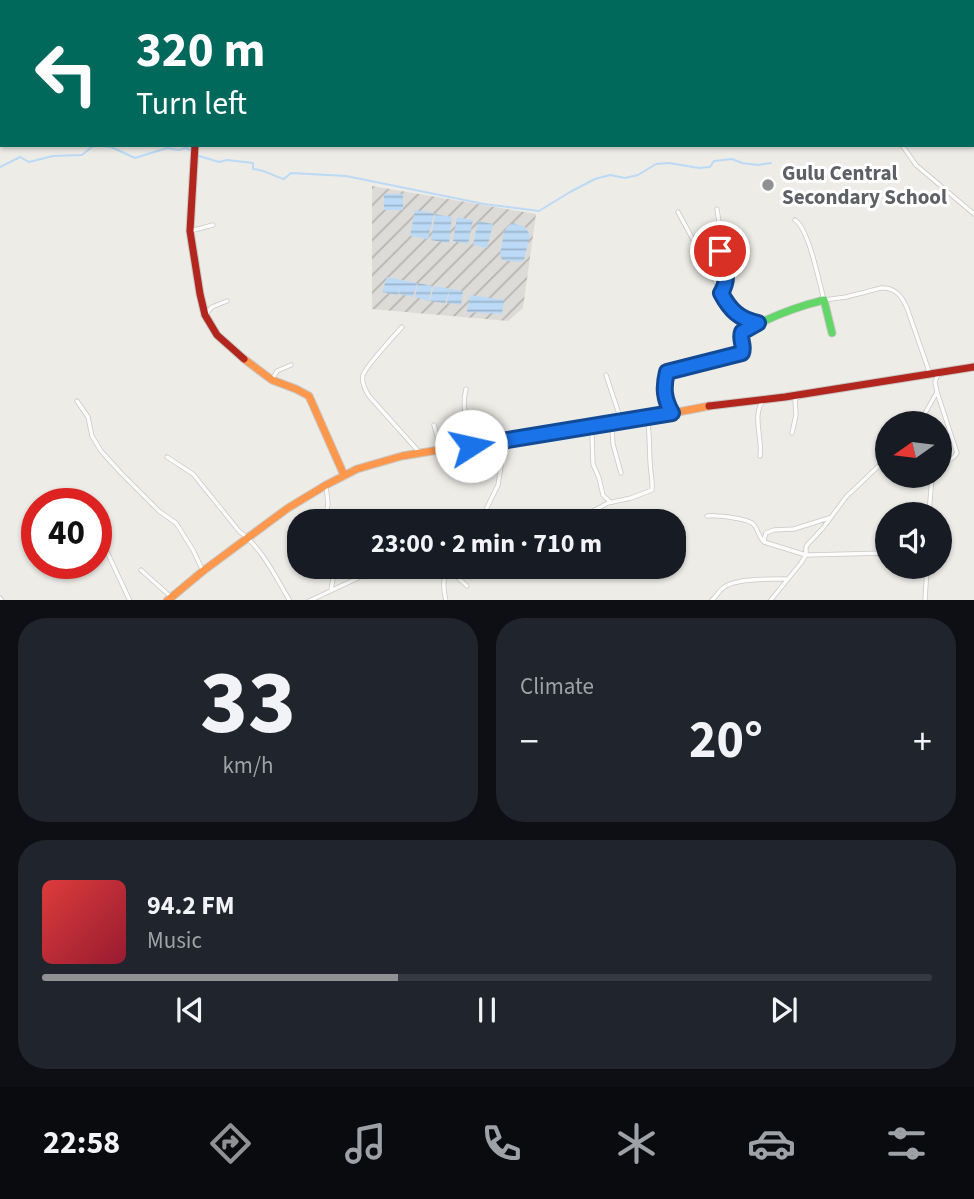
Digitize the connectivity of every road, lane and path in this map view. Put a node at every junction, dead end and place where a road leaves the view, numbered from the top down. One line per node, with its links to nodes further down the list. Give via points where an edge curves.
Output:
1 (195, 147): 8 (street)
2 (903, 147): 5 (street, via 916,164)
3 (716, 209): 9 (street, via 727,277)
4 (678, 212): 9 (street)
5 (974, 214)
6 (795, 220): 10 (street, via 806,233)
7 (214, 225): 8 (street)
8 (190, 231): 12 (street)
9 (721, 293): 13 (street, via 732,311)
10 (824, 300): 13 (street); 15 (street); 18 (street, via 881,288 895,291 904,300)
11 (228, 301): 12 (street)
12 (205, 315): 20 (street, via 225,343)
13 (758, 323): 28 (street, via 742,332 742,353 667,372 664,392)
14 (402, 327): 38 (street, via 363,380 369,396)
15 (832, 333)
16 (291, 365): 20 (street, via 277,371)
17 (974, 368): 18 (street)
18 (934, 374): 22 (street); 23 (street)
19 (606, 375): 30 (street)
20 (272, 380): 44 (street, via 309,396)
21 (466, 389): 36 (street, via 464,412)
22 (937, 392): 26 (street); 27 (street)
23 (804, 394): 24 (street); 33 (street, via 795,400)
24 (765, 398): 28 (street); 39 (street, via 758,408)
25 (77, 401): 58 (street, via 102,451 176,523)
26 (926, 411)
27 (943, 411)
28 (672, 413): 29 (street)
29 (647, 418): 30 (street); 46 (street, via 653,488)
30 (619, 421): 32 (street); 43 (street, via 612,427 612,443)
31 (434, 425): 37 (street)
32 (595, 425): 35 (street); 46 (street, via 593,464 603,495)
33 (792, 433)
34 (952, 438): 41 (street, via 957,453)
35 (505, 440): 36 (street); 48 (street, via 498,485)
36 (471, 446): 37 (street)
37 (441, 450): 38 (street)
38 (420, 453): 44 (street)
39 (760, 456)
40 (167, 457): 52 (street, via 193,474)
41 (952, 458)
42 (875, 469): 51 (street)
43 (621, 473)
44 (344, 475): 45 (street)
45 (326, 485): 47 (street); 52 (street)
46 (610, 502): 49 (street)
47 (327, 509)
48 (486, 509)
49 (597, 509)
50 (707, 516): 53 (street, via 752,523)
51 (831, 517): 53 (street, via 771,531); 55 (street, via 806,547)
52 (248, 537): 58 (street); 69 (street)
53 (764, 542): 55 (street)
54 (875, 553): 55 (street)
55 (806, 555): 63 (street)
56 (112, 562): 68 (street)
57 (141, 570): 67 (street)
58 (203, 570): 67 (street)
59 (333, 579): 66 (street)
60 (356, 579): 66 (street)
61 (443, 579): 71 (street)
62 (460, 579): 65 (street)
63 (786, 579): 72 (street, via 730,584); 73 (street)
64 (926, 579): 74 (street)
65 (467, 586)
66 (331, 590): 70 (street)
67 (169, 599)
68 (130, 600)
69 (290, 600)
70 (309, 600)
71 (446, 600)
72 (712, 600)
73 (770, 600)
74 (925, 600)

